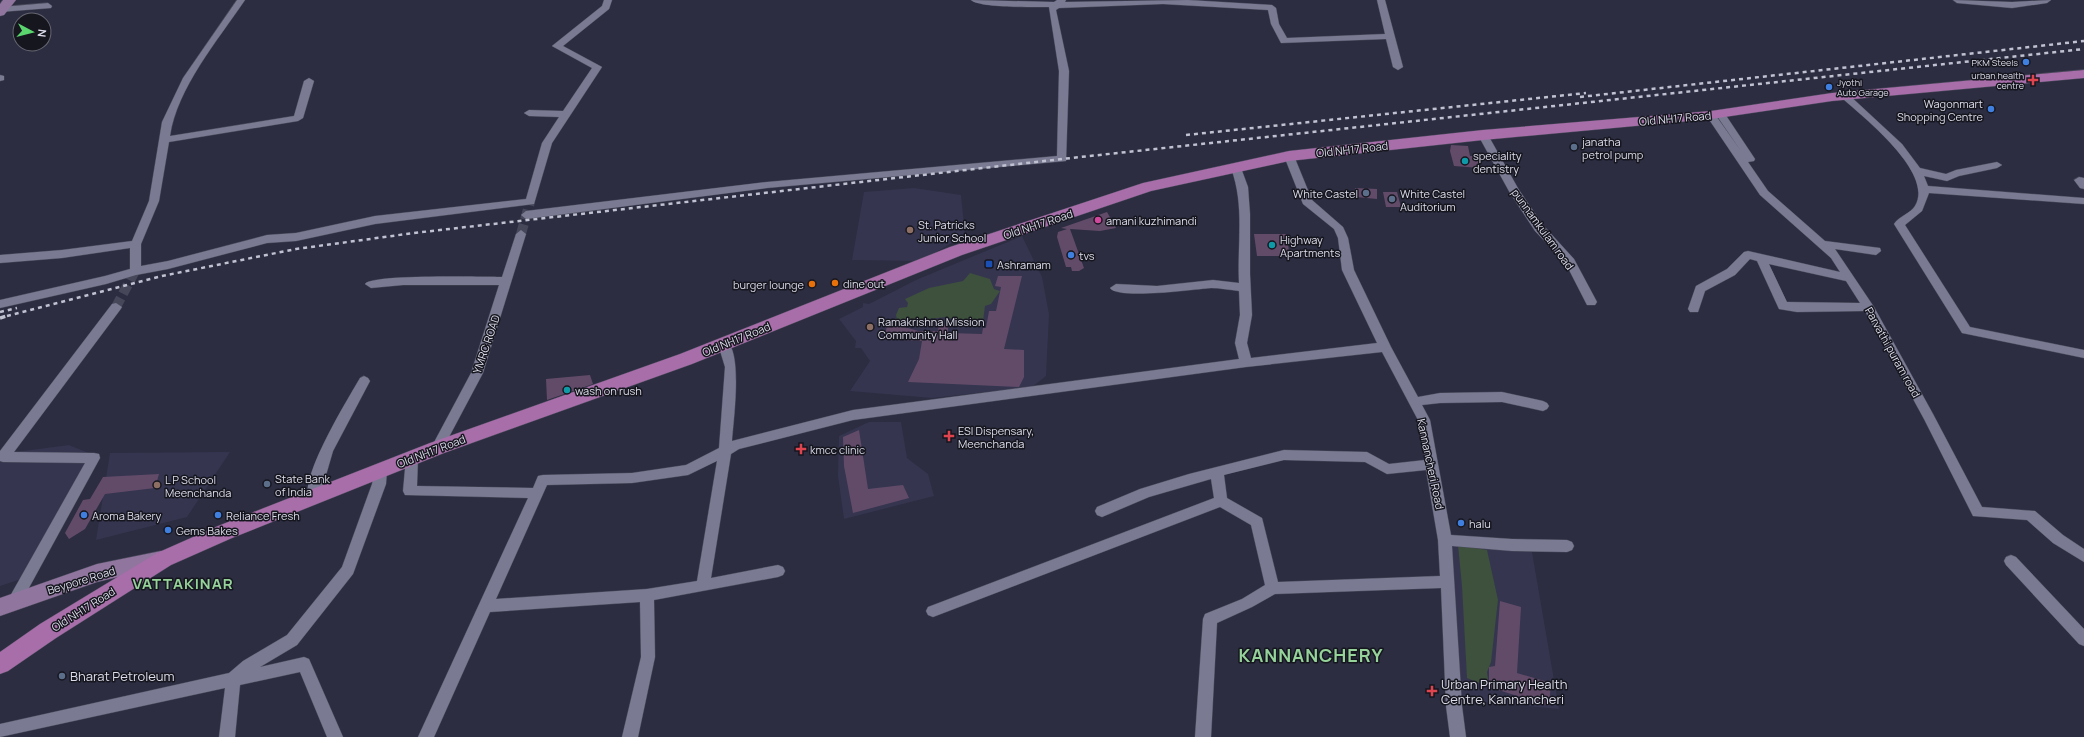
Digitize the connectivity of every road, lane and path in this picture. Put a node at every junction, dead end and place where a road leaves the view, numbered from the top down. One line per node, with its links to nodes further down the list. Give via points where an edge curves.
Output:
1 (10, 0): 10 (main road)
2 (240, 0): 20 (street, via 188,78 167,122)
3 (608, 0): 17 (street, via 606,7 557,46 597,67)
4 (975, 0): 8 (street, via 996,3)
5 (1381, 0): 11 (street)
6 (1958, 0): 7 (street, via 2012,4)
7 (2047, 0)
8 (1059, 2): 11 (street, via 1163,1 1272,8 1275,24 1284,42); 30 (street, via 1052,10 1064,71 1062,159 767,185)
9 (48, 6): 10 (street)
10 (1, 11)
11 (1391, 36): 12 (street)
12 (1398, 67)
13 (2084, 74): 15 (main road, Old NH17 Road)
14 (309, 81): 20 (street, via 298,118)
15 (1845, 96): 18 (main road, Old NH17 Road); 24 (street, via 1896,143)
16 (529, 113): 17 (street)
17 (566, 114): 37 (street, via 547,142 530,202 375,220 296,237 267,239)
18 (1716, 114): 19 (main road, Old NH17 Road); 28 (street, via 1740,141 1750,161); 33 (street, Parvathi puram road, via 1764,193)
19 (1483, 135): 21 (main road, Old NH17 Road); 43 (street, punnamkulam road, via 1514,191 1539,228 1570,262)
20 (165, 140): 32 (street, via 154,201)
21 (1289, 156): 23 (main road, Old NH17 Road); 49 (street, Kannancheri Road, via 1307,202 1338,227 1343,238 1348,270)
22 (1997, 165): 24 (street, via 1956,173 1947,178)
23 (1236, 168): 42 (street, via 1243,187); 48 (main road, Old NH17 Road, via 1148,187 956,251)
24 (1919, 171): 27 (street)
25 (2084, 181): 26 (street, via 2079,180)
26 (2084, 186)
27 (1924, 189): 29 (street); 50 (street, via 1921,206 1899,224 1966,330)
28 (1778, 197)
29 (2084, 201)
30 (526, 215)
31 (521, 234): 39 (street, YMRC ROAD)
32 (136, 244): 36 (street); 37 (street)
33 (1823, 244): 34 (street); 38 (street, Parvathi puram road, via 1835,255)
34 (1876, 252)
35 (1761, 258): 38 (street); 45 (street, via 1783,306); 47 (street, via 1748,255 1730,272 1700,289)
36 (0, 259)
37 (135, 271): 44 (street)
38 (1850, 278): 45 (street, Parvathi puram road)
39 (506, 281): 40 (street, via 403,281); 55 (street, YMRC ROAD, via 477,373)
40 (371, 284)
41 (1116, 288): 42 (street, via 1158,290 1213,284)
42 (1245, 288): 51 (street, via 1246,314 1241,343)
43 (1591, 302)
44 (0, 304)
45 (1868, 307): 68 (street, Parvathi puram road, via 1978,512 2030,515 2058,539)
46 (116, 308): 57 (street)
47 (1694, 308)
48 (724, 344): 55 (main road, Old NH17 Road); 56 (street, via 731,367)
49 (1385, 347): 51 (street); 53 (street, Kannancheri Road)
50 (2084, 354)
51 (1246, 363): 56 (street, via 853,414 736,445)
52 (364, 382): 63 (street, via 328,450 314,486)
53 (1414, 402): 54 (street, via 1440,398 1502,397); 59 (street, Kannancheri Road, via 1424,420)
54 (1543, 406)
55 (437, 448): 58 (main road, Old NH17 Road)
56 (725, 451): 62 (street, via 688,470 632,478 543,480); 73 (street)
57 (2, 458): 76 (street, via 94,458)
58 (412, 458): 60 (main road, Old NH17 Road); 62 (street, via 410,491)
59 (1432, 464): 61 (street, via 1387,469 1367,457 1284,455); 66 (street, Kannancheri Road)
60 (381, 470): 63 (main road, Old NH17 Road); 81 (street, via 379,484 348,570 292,640 248,666)
61 (1217, 473): 64 (street); 65 (street, via 1145,493)
62 (537, 493): 77 (street)
63 (314, 495): 69 (main road, Old NH17 Road)
64 (1221, 501): 74 (street, via 1257,522); 78 (street)
65 (1102, 511)
66 (1445, 540): 67 (street); 72 (street, Kannancheri Road)
67 (1567, 546)
68 (2084, 556)
69 (164, 559): 76 (main road, Beypore Road, via 97,573); 80 (main road, Old NH17 Road)
70 (2011, 561): 79 (street)
71 (778, 571): 73 (street)
72 (1447, 582): 74 (street); 90 (street, Kannancheri Road)
73 (703, 586): 75 (street)
74 (1273, 588): 89 (street, via 1210,619)
75 (647, 595): 77 (street); 88 (street, via 648,657)
76 (7, 605)
77 (486, 606): 87 (street)
78 (933, 611)
79 (2084, 640)
80 (0, 664)
81 (233, 680): 82 (street); 85 (street); 86 (street, via 304,664)
82 (28, 725): 83 (street); 84 (street)
83 (0, 731)
84 (0, 734)
85 (226, 737)
86 (335, 737)
87 (426, 737)
88 (630, 737)
89 (1204, 737)
90 (1458, 737)

